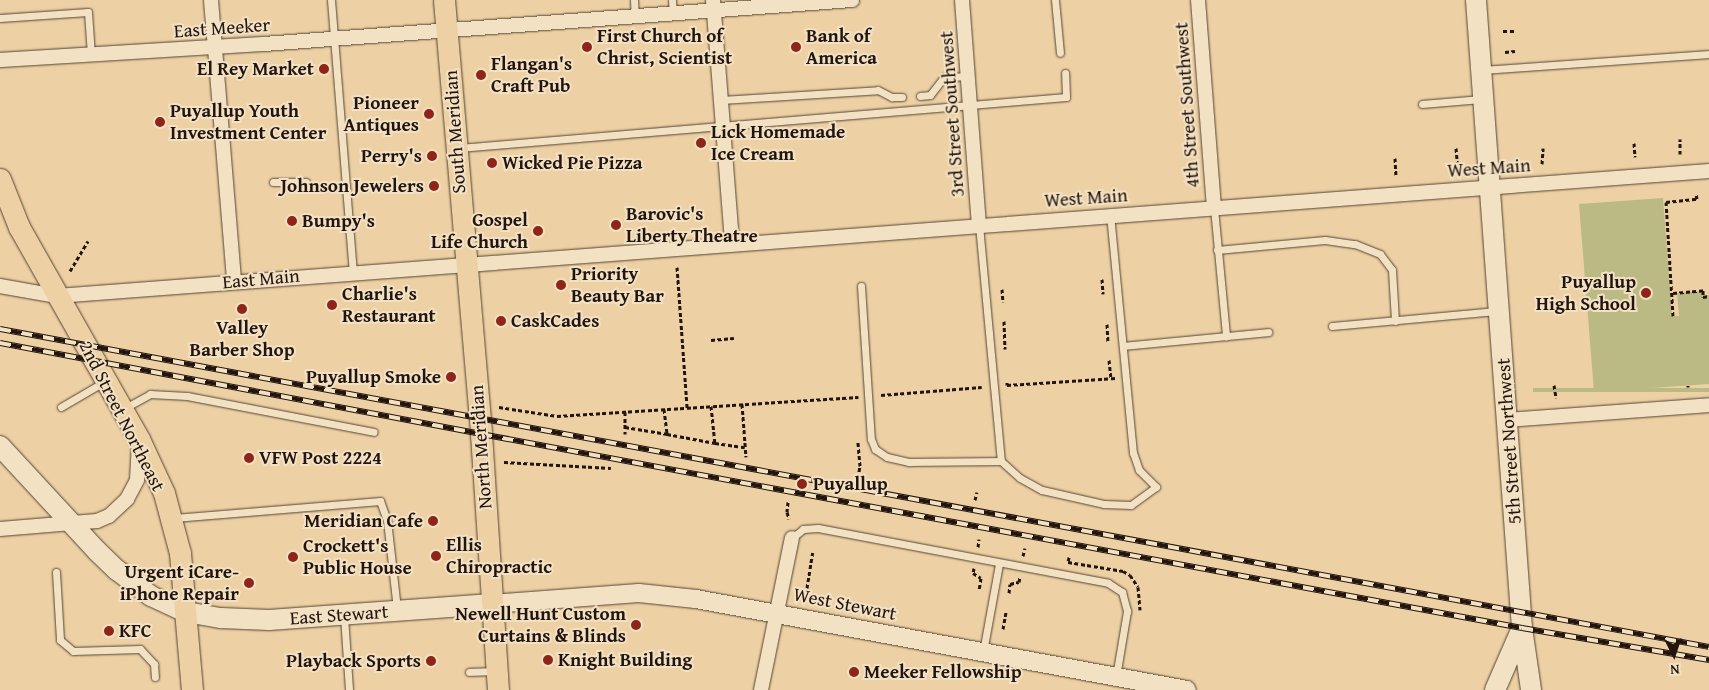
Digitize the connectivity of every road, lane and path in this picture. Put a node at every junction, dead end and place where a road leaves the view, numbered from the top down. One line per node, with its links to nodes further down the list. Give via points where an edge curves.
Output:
1 (211, 0): 18 (street)
2 (331, 0): 17 (lane)
3 (444, 0): 14 (main road, South Meridian)
4 (634, 0): 12 (lane)
5 (852, 0): 10 (street, East Meeker)
6 (962, 0): 27 (street, 3rd Street Southwest)
7 (1055, 0): 21 (lane)
8 (1198, 0): 52 (street, 4th Street Southwest)
9 (1476, 0): 25 (main road, 5th Street Northwest)
10 (713, 6): 11 (street, East Meeker); 31 (street)
11 (672, 7): 12 (street, East Meeker)
12 (636, 17): 14 (street, East Meeker)
13 (0, 18): 23 (lane, via 88,12)
14 (447, 30): 17 (street, East Meeker); 37 (main road, South Meridian)
15 (1503, 31): 16 (path)
16 (1514, 31)
17 (334, 38): 18 (street, East Meeker); 61 (lane)
18 (215, 47): 23 (street, East Meeker); 63 (street)
19 (1515, 51): 20 (path)
20 (1504, 52)
21 (1060, 53)
22 (1709, 54): 25 (lane)
23 (91, 55): 24 (street, East Meeker)
24 (0, 60)
25 (1481, 70): 30 (main road, 5th Street Northwest)
26 (1065, 73): 33 (lane, via 1066,97)
27 (968, 76): 28 (lane, via 944,77 930,96); 33 (street, 3rd Street Southwest)
28 (920, 96)
29 (902, 97): 31 (lane, via 892,98 878,90)
30 (1484, 99): 32 (lane); 50 (main road, 5th Street Northwest)
31 (721, 100): 34 (street)
32 (1422, 104)
33 (970, 106): 34 (lane); 54 (street, 3rd Street Southwest)
34 (723, 127): 37 (lane); 56 (street)
35 (1680, 139): 40 (path)
36 (1634, 143): 41 (path)
37 (456, 148): 58 (main road, South Meridian)
38 (1456, 148): 44 (path)
39 (1543, 148): 43 (path)
40 (1680, 154)
41 (1635, 157)
42 (1395, 158): 46 (path)
43 (1542, 164)
44 (1458, 170)
45 (1709, 170): 50 (street, West Main)
46 (1396, 175)
47 (0, 179): 69 (main road, 2nd Street Northeast, via 19,227)
48 (273, 182): 49 (lane)
49 (306, 182)
50 (1490, 187): 52 (street, West Main); 72 (main road, 5th Street Northwest)
51 (1696, 194): 68 (path, via 1696,200 1666,202)
52 (1214, 208): 53 (street, West Main); 57 (lane)
53 (1110, 215): 54 (street, West Main); 83 (lane)
54 (979, 225): 56 (street, West Main); 115 (lane)
55 (88, 240): 60 (path)
56 (732, 244): 58 (street, West Main)
57 (1217, 250): 74 (lane, via 1325,240 1355,244 1380,254 1392,270); 79 (lane)
58 (465, 264): 61 (street, East Main); 131 (main road, North Meridian)
59 (677, 267): 100 (path)
60 (70, 271)
61 (353, 272): 63 (street, East Main)
62 (1102, 279): 67 (path)
63 (234, 282): 69 (street, East Main)
64 (0, 286): 69 (street, East Main)
65 (861, 286): 115 (lane, via 871,438 875,449 887,457 909,462)
66 (1002, 289): 71 (path)
67 (1104, 294)
68 (1672, 295): 70 (path, via 1704,290 1703,297); 73 (path)
69 (57, 296): 88 (main road, 2nd Street Northeast)
70 (1709, 296)
71 (1003, 302)
72 (1499, 311): 74 (lane); 104 (main road, 5th Street Northwest)
73 (1673, 316)
74 (1395, 320): 77 (lane)
75 (1004, 321): 84 (path)
76 (1107, 323): 82 (path)
77 (1332, 326)
78 (1268, 332): 79 (lane)
79 (1226, 336): 83 (lane)
80 (734, 338): 81 (path)
81 (711, 340)
82 (1108, 342)
83 (1123, 346): 86 (lane)
84 (1005, 349)
85 (1110, 360): 87 (path)
86 (1126, 377): 87 (path); 115 (lane, via 1134,459 1139,470 1156,487 1131,506 1104,504 1042,490 1020,478)
87 (1111, 378): 89 (path)
88 (107, 380): 98 (lane); 101 (main road, 2nd Street Northeast)
89 (1007, 385)
90 (1554, 385): 94 (path)
91 (982, 386): 92 (path)
92 (881, 395)
93 (862, 396): 95 (path)
94 (1556, 398)
95 (742, 404): 97 (path); 113 (path)
96 (1709, 405): 104 (street)
97 (711, 406): 100 (path); 111 (path)
98 (61, 407)
99 (499, 407): 103 (path, via 557,416)
100 (687, 408): 102 (path)
101 (123, 409): 106 (lane, via 150,394 187,396); 110 (main road, 2nd Street Northeast)
102 (664, 409): 103 (path); 108 (path)
103 (625, 412): 105 (path)
104 (1507, 420): 137 (main road, 5th Street Northwest)
105 (625, 427): 107 (path); 108 (path)
106 (374, 432)
107 (625, 434)
108 (667, 434): 111 (path)
109 (858, 436): 118 (path)
110 (139, 439): 122 (main road, 2nd Street Northeast, via 157,476); 124 (street, via 137,480 127,500 97,521)
111 (715, 443): 113 (path)
112 (0, 446): 124 (main road)
113 (745, 446): 114 (path)
114 (746, 457)
115 (1001, 461)
116 (504, 462): 117 (path)
117 (611, 468)
118 (858, 478)
119 (977, 492): 120 (path)
120 (975, 500)
121 (788, 502): 123 (path)
122 (171, 518): 132 (lane, via 380,501 387,520); 133 (main road, 2nd Street Northeast, via 180,553)
123 (789, 518)
124 (72, 523): 125 (street); 133 (main road, via 99,554 130,581 151,596)
125 (0, 529)
126 (792, 538): 128 (lane, via 802,529 818,528); 134 (street)
127 (813, 552): 130 (path)
128 (999, 564): 139 (lane); 142 (lane, via 1108,583 1122,592 1127,611)
129 (56, 572): 141 (lane, via 60,640 73,651 140,649 154,664)
130 (807, 588)
131 (491, 604): 132 (main road, East Stewart); 134 (street, West Stewart, via 639,593); 143 (main road, North Meridian)
132 (397, 610): 136 (main road, East Stewart)
133 (186, 612): 136 (main road, East Stewart, via 243,619); 144 (main road, 2nd Street Northeast)
134 (776, 612): 139 (street, West Stewart); 146 (street)
135 (1006, 612): 138 (path)
136 (344, 614): 145 (lane)
137 (1522, 628): 148 (main road, 5th Street Northwest); 149 (main road)
138 (1003, 629)
139 (983, 652): 142 (street, West Stewart)
140 (469, 672): 143 (lane)
141 (155, 677)
142 (1116, 677): 147 (street, West Stewart)
143 (497, 680)
144 (192, 690)
145 (349, 690)
146 (761, 690)
147 (1188, 690)
148 (1495, 690)
149 (1531, 690)

